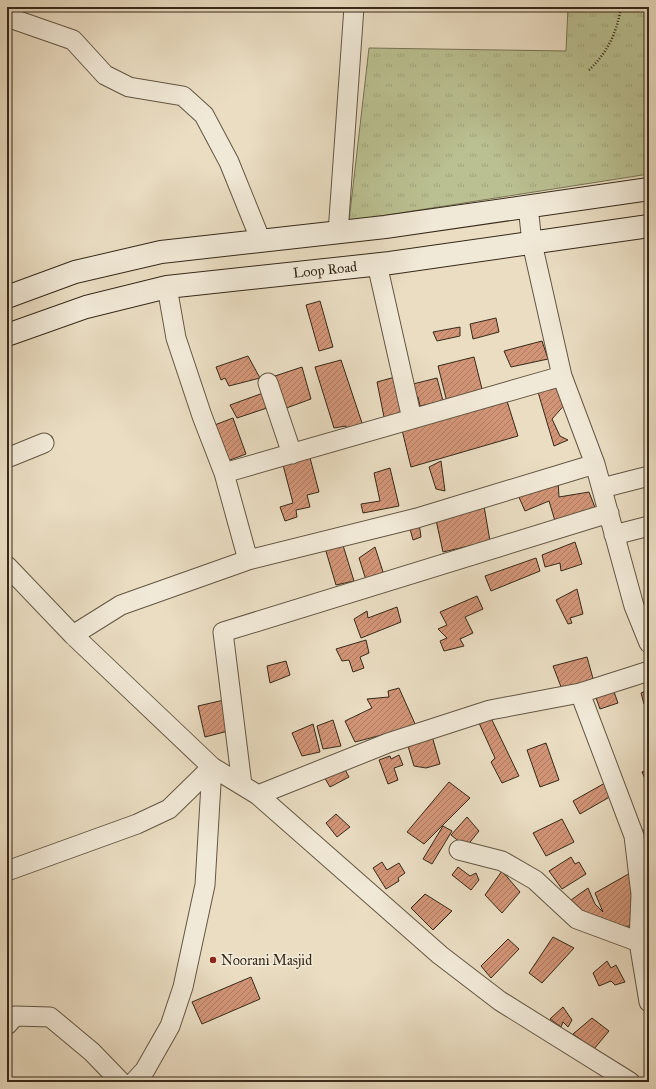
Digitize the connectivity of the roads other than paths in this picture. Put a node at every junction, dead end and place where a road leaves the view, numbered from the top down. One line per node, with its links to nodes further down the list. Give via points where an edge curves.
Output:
1 (354, 7): 6 (street)
2 (7, 17): 7 (street, via 73,40 105,75 129,87 183,96 204,115 229,162)
3 (649, 189): 4 (main road)
4 (528, 206): 6 (main road); 8 (street)
5 (649, 226): 8 (main road, Loop Road)
6 (338, 232): 7 (main road)
7 (261, 241): 11 (main road, via 161,252 76,272)
8 (532, 242): 9 (main road, Loop Road); 13 (street)
9 (377, 264): 10 (main road, Loop Road); 15 (street)
10 (167, 287): 12 (main road, Loop Road, via 86,307); 20 (street, via 176,338)
11 (7, 297)
12 (7, 335)
13 (562, 376): 15 (street); 19 (street)
14 (268, 383): 17 (street)
15 (412, 419): 17 (street)
16 (44, 443): 18 (street)
17 (292, 454): 20 (street)
18 (7, 458)
19 (595, 464): 22 (street); 26 (street, via 417,518)
20 (224, 473): 26 (street)
21 (649, 476): 22 (street)
22 (602, 488): 23 (street)
23 (609, 513): 25 (street); 33 (street, via 223,632)
24 (649, 526): 25 (street)
25 (614, 534): 29 (street, via 634,606)
26 (248, 560): 28 (street, via 121,605)
27 (7, 566): 28 (street)
28 (73, 635): 32 (street)
29 (649, 643)
30 (649, 671): 31 (street)
31 (580, 693): 34 (street, via 490,710 388,743); 37 (street, via 634,836 641,894)
32 (212, 767): 33 (street); 36 (street, via 169,809 137,824); 40 (street, via 205,885 183,987 170,1026)
33 (242, 785): 34 (street)
34 (258, 795): 42 (street, via 440,955 500,1001)
35 (459, 850): 37 (street, via 502,861 536,880 577,919)
36 (7, 870)
37 (639, 942): 38 (street)
38 (649, 1002)
39 (7, 1025): 41 (street, via 15,1016 50,1017 92,1052)
40 (143, 1078)
41 (121, 1082)
42 (630, 1082)

